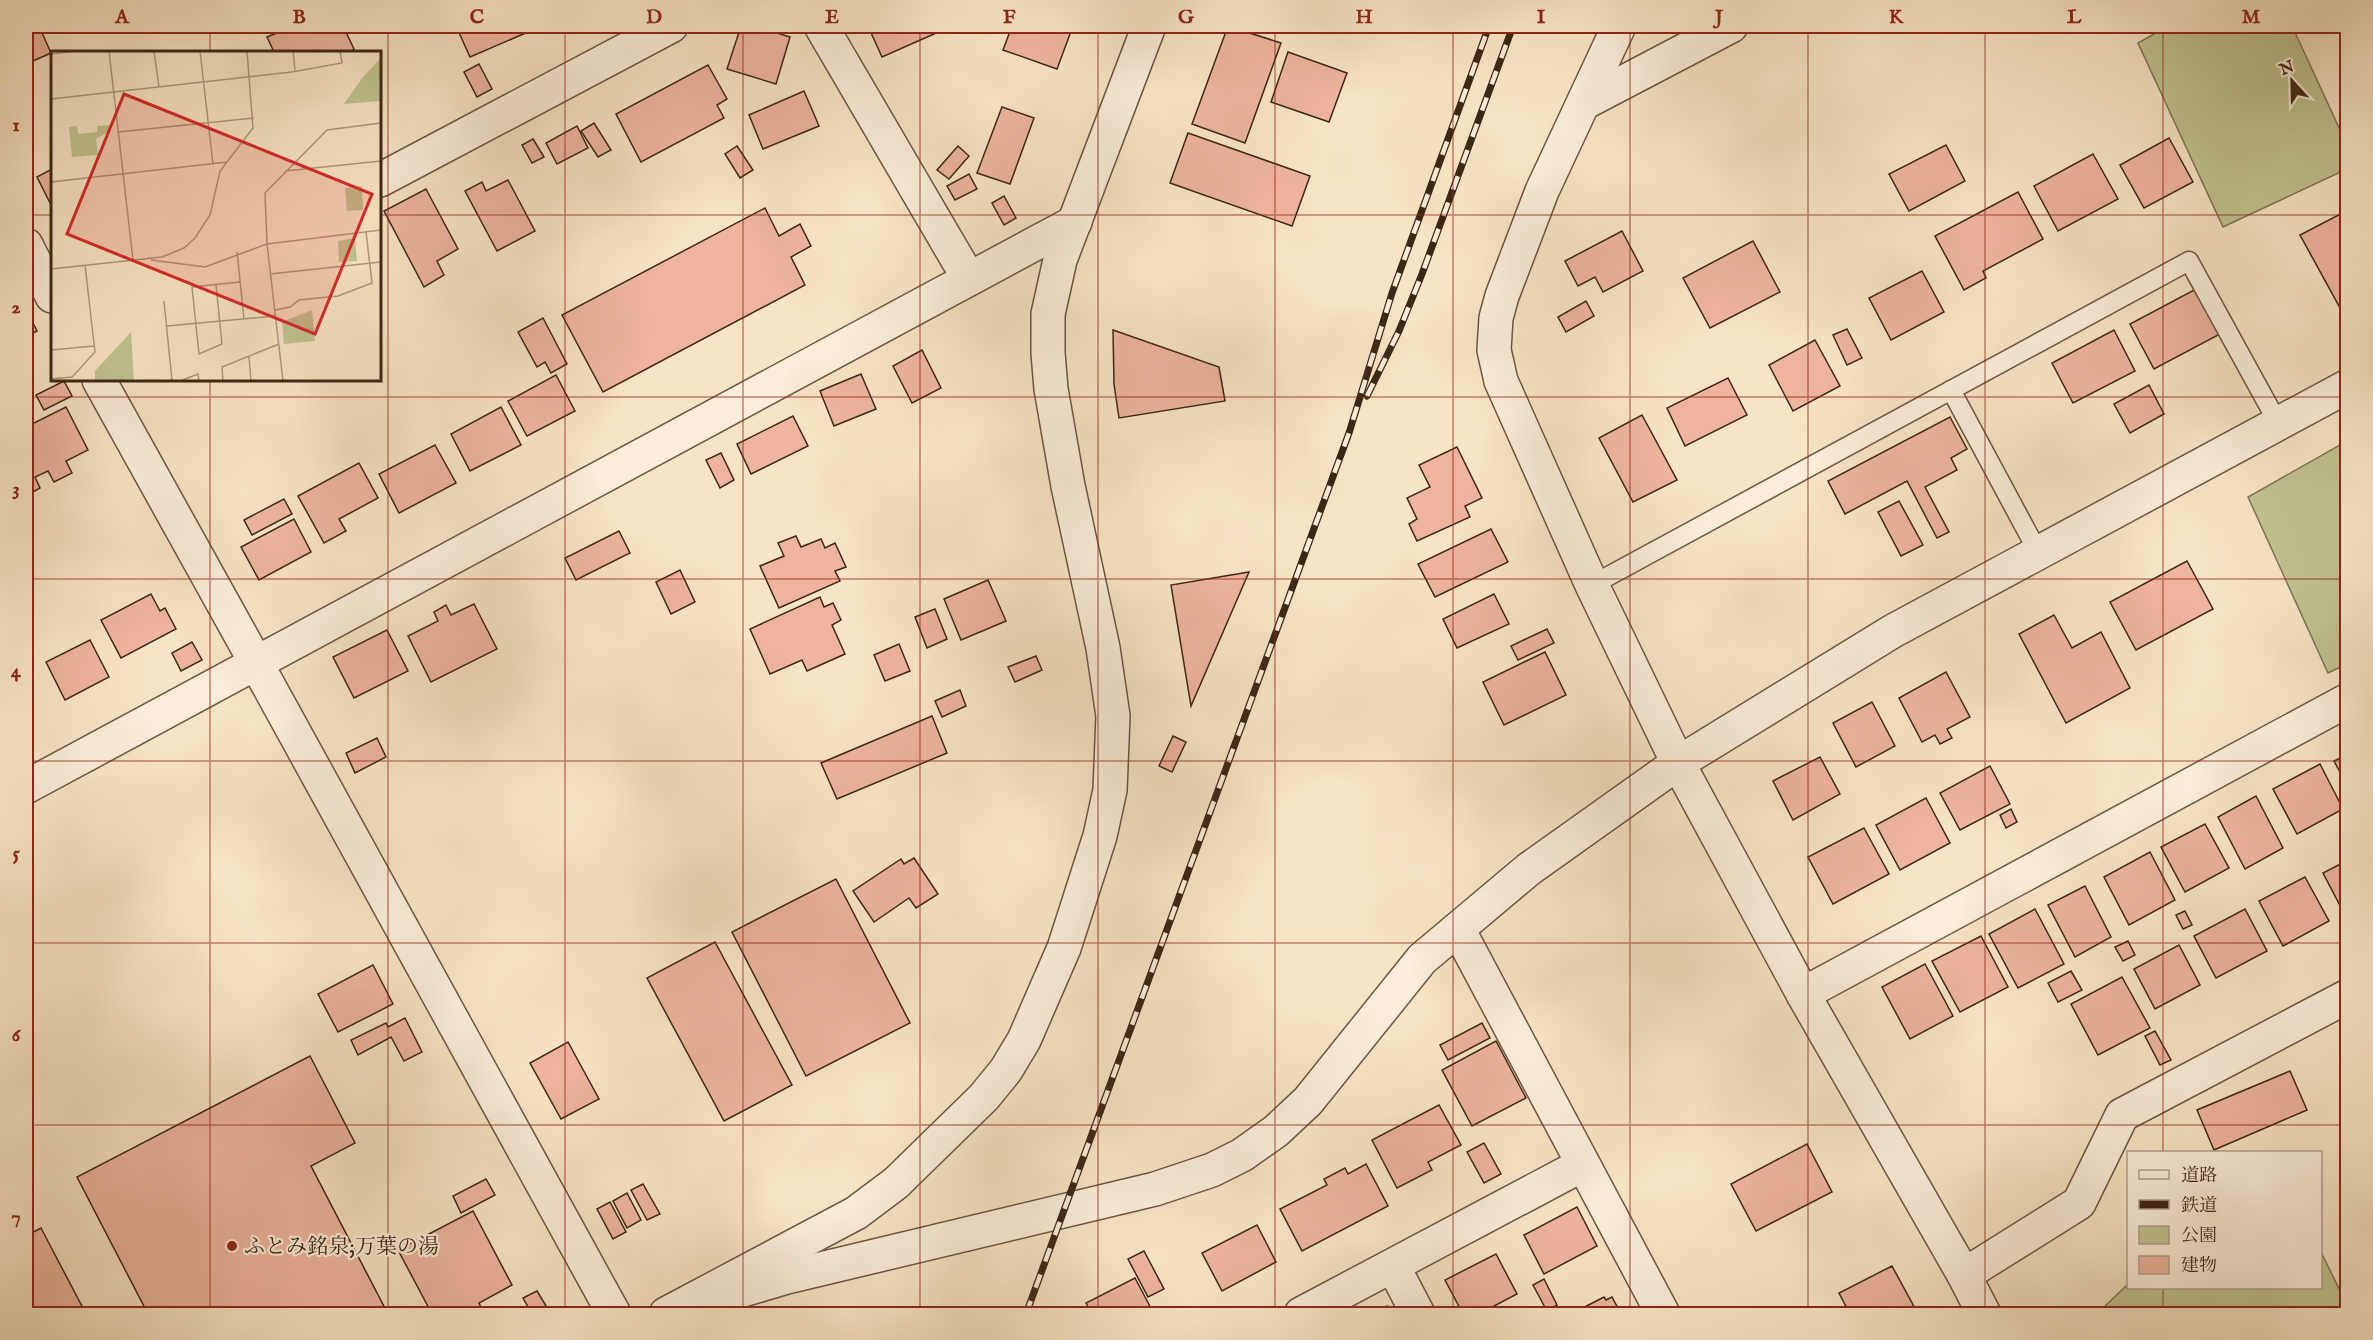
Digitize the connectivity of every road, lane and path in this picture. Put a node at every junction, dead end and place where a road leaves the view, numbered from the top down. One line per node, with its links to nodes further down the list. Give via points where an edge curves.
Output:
1 (671, 26): 7 (street)
2 (821, 26): 10 (street)
3 (1149, 26): 8 (street)
4 (1619, 26): 6 (street)
5 (1731, 26): 6 (street)
6 (1584, 103): 17 (street, via 1542,191 1502,296 1494,350 1500,381)
7 (381, 179)
8 (1075, 222): 10 (street); 29 (street, via 1053,286 1048,353 1068,486 1109,679 1113,754 1100,836 1064,948 1024,1040 1005,1070 984,1097 896,1184 856,1213)
9 (26, 245): 11 (street)
10 (969, 279): 18 (street)
11 (51, 294)
12 (100, 381): 18 (street)
13 (2348, 386): 15 (street)
14 (1951, 390): 15 (lane, via 2189,261); 16 (lane); 17 (lane)
15 (2278, 423): 16 (street)
16 (2038, 552): 20 (street, via 1893,631)
17 (1592, 585): 20 (street)
18 (257, 662): 21 (street); 28 (street)
19 (2348, 700): 23 (street)
20 (1678, 763): 22 (street, via 1529,869); 23 (street)
21 (26, 787)
22 (1458, 929): 25 (street); 29 (street, via 1422,959 1308,1101 1276,1131 1222,1165 1155,1189 787,1277)
23 (1803, 994): 27 (street)
24 (2348, 996): 27 (street, via 2122,1115 2079,1203)
25 (1582, 1165): 26 (street); 32 (street)
26 (1393, 1266): 30 (street); 31 (street)
27 (1964, 1275): 33 (street)
28 (614, 1314)
29 (667, 1314)
30 (1301, 1314)
31 (1418, 1314)
32 (1664, 1314)
33 (1984, 1314)

